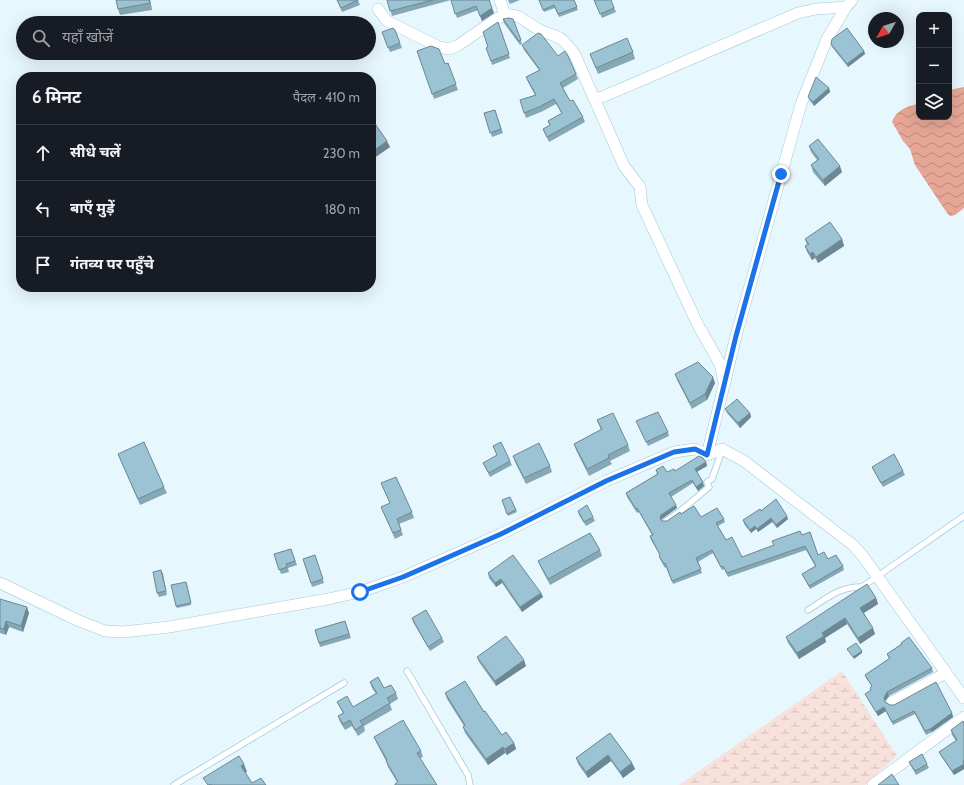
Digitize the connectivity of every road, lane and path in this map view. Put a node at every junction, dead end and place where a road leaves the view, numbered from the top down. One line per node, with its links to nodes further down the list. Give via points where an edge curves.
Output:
1 (500, 0): 4 (street)
2 (849, 4): 5 (street, via 798,13 635,84); 6 (street, via 828,39 801,104)
3 (378, 9): 4 (street, via 387,21 439,47 449,49)
4 (505, 15): 5 (street, via 518,15 563,41 574,55)
5 (594, 99): 6 (street, via 624,166 640,187 642,206 698,324 720,364)
6 (724, 382): 8 (street)
7 (722, 449): 8 (street); 10 (lane, via 712,479 707,482 709,487); 11 (street, via 744,461 852,545)
8 (707, 455): 12 (street, via 695,449 674,452 606,481 501,534 403,577 360,592 328,599 169,627 124,632 105,631 77,620)
9 (964, 516): 11 (lane)
10 (666, 521)
11 (878, 576): 13 (lane, via 862,587 840,590); 15 (street)
12 (0, 583)
13 (808, 610)
14 (407, 671): 21 (lane, via 468,775)
15 (946, 673): 17 (street); 18 (street)
16 (344, 683): 20 (lane)
17 (964, 698)
18 (892, 702)
19 (964, 717): 22 (street)
20 (174, 785)
21 (470, 785)
22 (873, 785)

